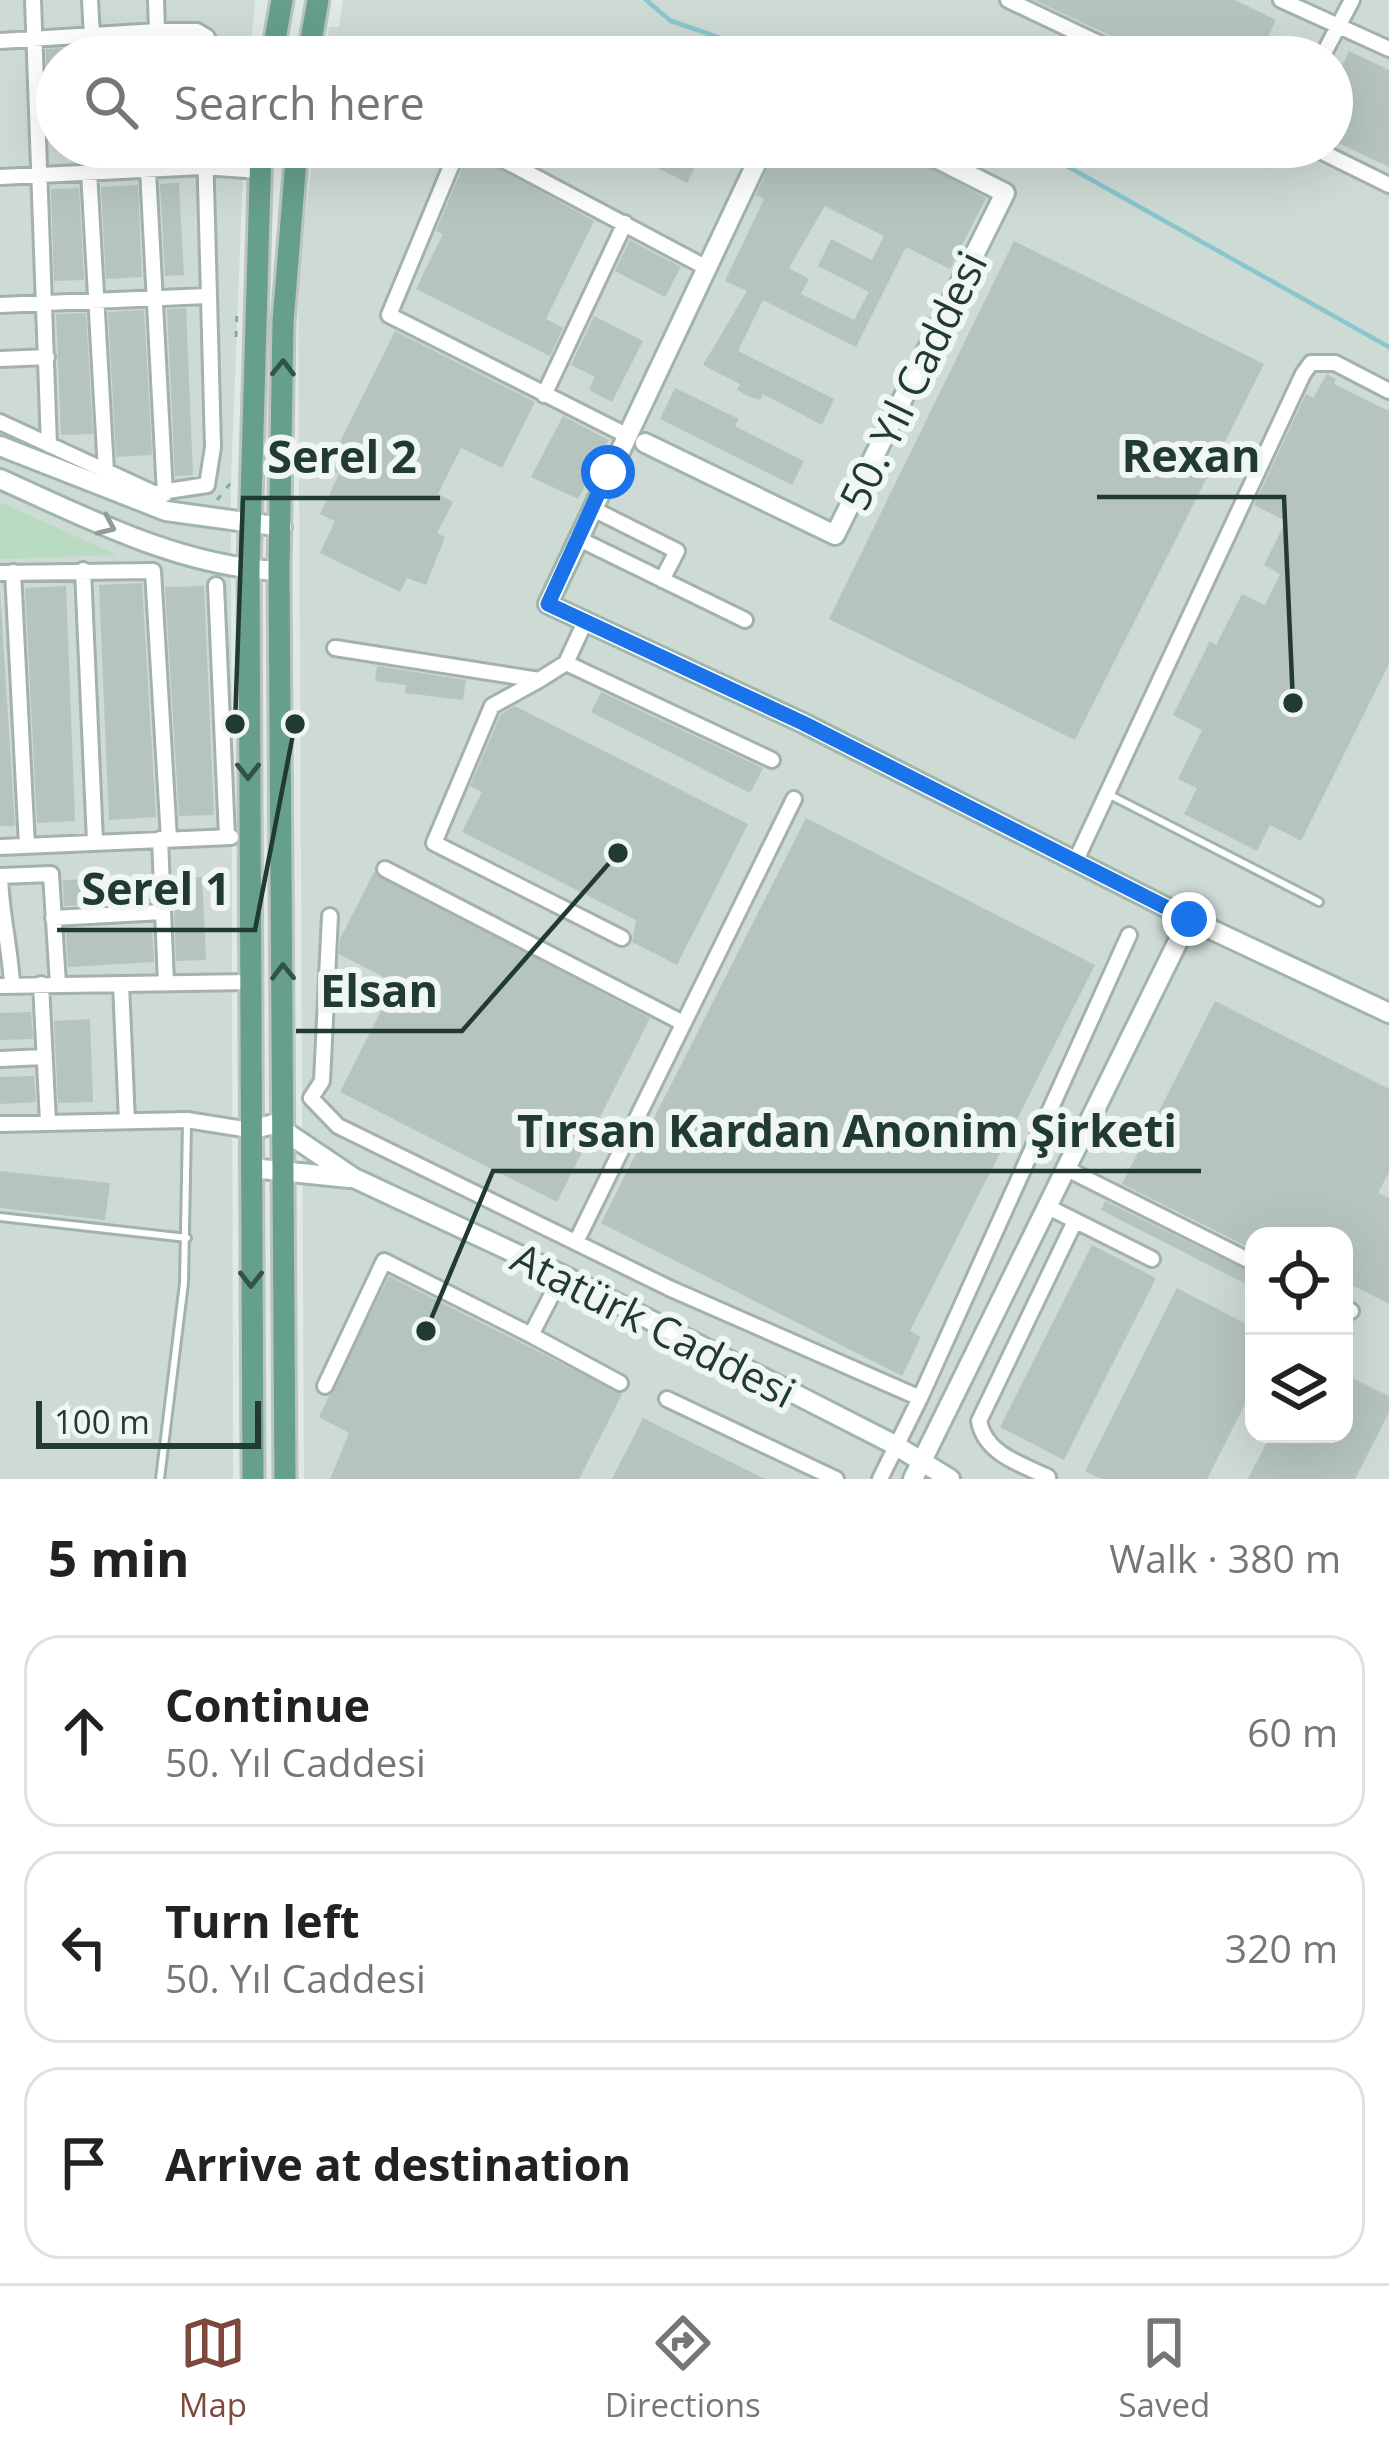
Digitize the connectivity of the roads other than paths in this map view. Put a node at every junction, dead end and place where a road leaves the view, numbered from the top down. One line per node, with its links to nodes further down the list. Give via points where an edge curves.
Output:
1 (33, 0): 18 (street)
2 (90, 0): 11 (street)
3 (156, 0): 10 (street)
4 (281, 0): 14 (main road)
5 (319, 0): 15 (main road)
6 (1008, 0): 16 (street)
7 (1282, 0): 9 (street)
8 (1352, 0): 9 (street)
9 (1336, 27): 17 (street); 20 (street)
10 (157, 31): 11 (street); 13 (street)
11 (92, 35): 12 (street)
12 (81, 36)
13 (205, 36)
14 (275, 36)
15 (312, 36)
16 (1084, 36)
17 (1332, 36)
18 (35, 40): 19 (street); 21 (street)
19 (0, 41)
20 (1389, 50)
21 (36, 70)
22 (1353, 167): 38 (street)
23 (40, 168): 36 (street)
24 (185, 168): 33 (street)
25 (203, 168): 41 (street)
26 (217, 168): 34 (street)
27 (260, 168): 34 (main road)
28 (295, 168): 59 (main road, one-way to 28)
29 (450, 168): 49 (street, via 389,315)
30 (519, 168): 39 (street)
31 (754, 168): 40 (street)
32 (956, 168): 51 (street, 50. Yıl Caddesi, via 1005,193 836,535)
33 (148, 170): 35 (street); 42 (street)
34 (260, 171): 58 (main road)
35 (88, 172): 36 (street); 43 (street)
36 (40, 175): 37 (street); 44 (street)
37 (0, 177)
38 (1389, 185)
39 (625, 224): 40 (street); 49 (street)
40 (706, 268): 51 (street)
41 (207, 296): 42 (street); 56 (street, via 207,485)
42 (154, 298): 43 (street); 56 (street)
43 (96, 301): 44 (street); 54 (street)
44 (45, 303): 45 (street); 46 (street)
45 (0, 304)
46 (46, 357): 47 (street); 52 (street)
47 (0, 359)
48 (1389, 391): 75 (street, via 1335,362 1311,363 1303,374)
49 (544, 395): 51 (street)
50 (0, 422): 52 (street)
51 (635, 439): 57 (street)
52 (50, 445): 54 (street)
53 (0, 446): 58 (street, via 166,511)
54 (106, 471): 56 (street)
55 (0, 478): 64 (street, one-way to 64, via 129,536)
56 (164, 494)
57 (591, 508): 60 (street); 61 (street)
58 (250, 520): 59 (street); 64 (main road)
59 (282, 526): 65 (main road)
60 (642, 534): 62 (street); 67 (street, via 677,551)
61 (577, 538): 62 (street); 70 (street, via 548,604)
62 (628, 563): 67 (street)
63 (83, 570): 66 (street); 78 (street, via 153,571); 79 (street)
64 (250, 570): 65 (street); 77 (main road, one-way to 77)
65 (278, 571): 103 (main road, one-way to 65)
66 (6, 572): 80 (street)
67 (662, 580): 69 (street)
68 (216, 584): 77 (street)
69 (745, 620)
70 (585, 622): 72 (street); 82 (street)
71 (335, 648): 73 (street)
72 (566, 663): 73 (street); 74 (street)
73 (539, 680): 91 (street, via 492,706 434,843)
74 (772, 760)
75 (1107, 794): 82 (street); 84 (lane)
76 (794, 799): 99 (street)
77 (238, 836): 78 (street); 92 (main road)
78 (165, 839): 79 (street); 85 (street)
79 (95, 842): 80 (street)
80 (27, 846): 81 (street)
81 (0, 847)
82 (1076, 860): 88 (street)
83 (385, 868): 99 (street)
84 (1319, 902)
85 (163, 911): 87 (street); 93 (street)
86 (330, 916): 102 (street, via 322,1081)
87 (53, 918): 89 (street, via 51,874 0,876); 95 (street)
88 (1189, 919): 98 (street); 111 (street)
89 (0, 923): 97 (street, via 9,934)
90 (1129, 935): 125 (street)
91 (622, 938)
92 (249, 982): 93 (street); 108 (main road)
93 (166, 983): 96 (street)
94 (41, 984): 95 (street); 97 (street); 100 (street)
95 (58, 984): 96 (street)
96 (121, 984): 105 (street)
97 (6, 986)
98 (1389, 1013)
99 (683, 1023): 118 (street)
100 (44, 1057): 101 (street); 106 (street)
101 (0, 1059)
102 (310, 1098): 103 (lane); 118 (street, via 338,1126)
103 (285, 1100): 109 (main road)
104 (187, 1120): 105 (street); 108 (street); 117 (lane)
105 (127, 1121): 106 (street)
106 (47, 1122): 107 (street)
107 (0, 1124)
108 (250, 1130): 109 (street, via 268,1122); 110 (main road)
109 (284, 1131): 112 (main road); 113 (street)
110 (250, 1162): 112 (street); 131 (main road, one-way to 131)
111 (1067, 1169): 114 (street); 120 (street)
112 (284, 1172): 113 (street); 132 (main road)
113 (354, 1178): 121 (street, Atatürk Caddesi)
114 (1048, 1208): 116 (street); 128 (street)
115 (0, 1217): 117 (lane)
116 (1075, 1221): 119 (street); 129 (street, via 979,1421 1001,1454)
117 (187, 1238): 130 (lane)
118 (576, 1242): 125 (street)
119 (1152, 1258)
120 (1245, 1258)
121 (562, 1275): 122 (street); 127 (street, Atatürk Caddesi)
122 (531, 1335): 123 (street); 124 (street, via 384,1261)
123 (620, 1383)
124 (325, 1386)
125 (920, 1398): 127 (street)
126 (667, 1399): 133 (street)
127 (895, 1445): 128 (street, Atatürk Caddesi); 134 (street)
128 (917, 1472): 135 (street, Atatürk Caddesi)
129 (1038, 1475)
130 (160, 1479)
131 (253, 1479)
132 (285, 1479)
133 (836, 1479)
134 (880, 1479)
135 (950, 1479)

